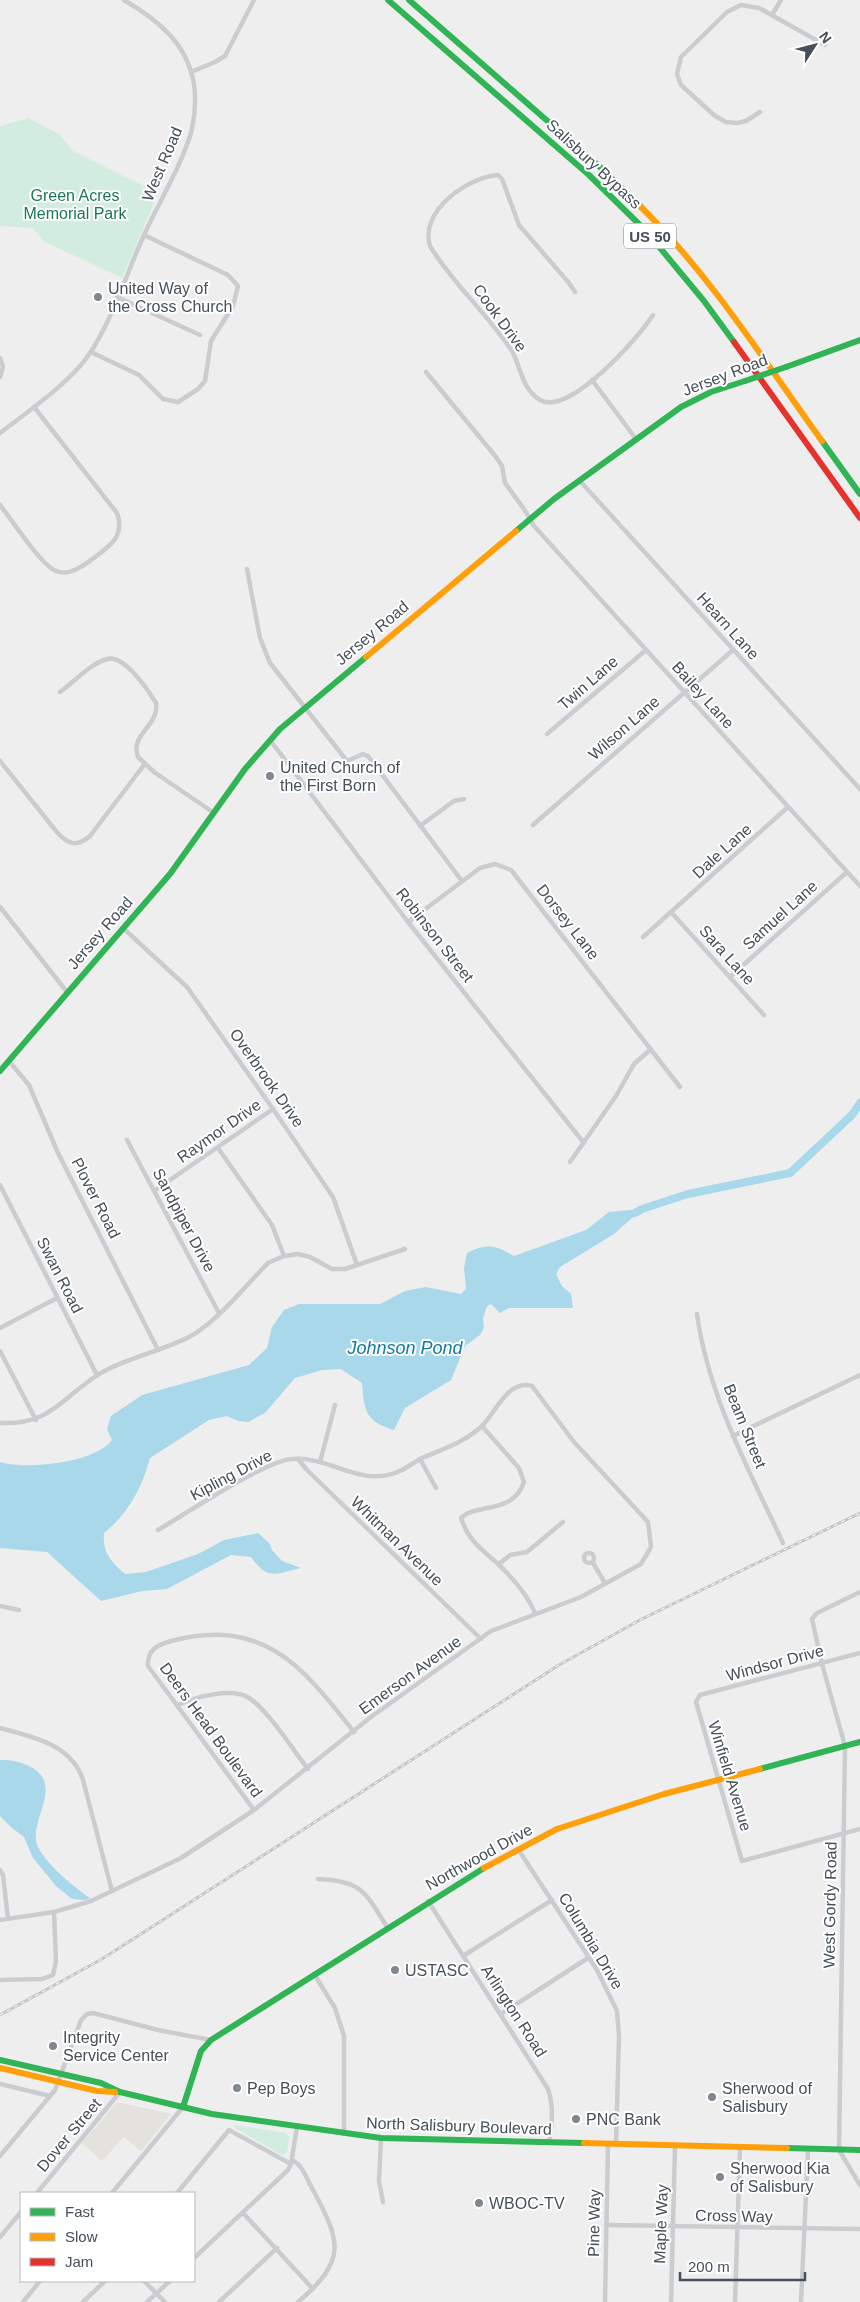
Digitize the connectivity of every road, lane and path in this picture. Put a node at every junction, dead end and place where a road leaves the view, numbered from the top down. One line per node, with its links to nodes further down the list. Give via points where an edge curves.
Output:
1 (124, 0): 8 (street, West Road, via 165,28 178,44)
2 (254, 0): 8 (street, via 225,56)
3 (388, 0): 28 (main road, Salisbury Bypass / US 50, via 589,175 646,231 704,301)
4 (410, 0): 25 (main road, Salisbury Bypass / US 50, via 599,166 663,229 715,293)
5 (781, 0): 6 (street)
6 (772, 16): 7 (street); 9 (street, via 753,6 740,5 731,9 684,52 677,68 678,80 685,90 721,120 742,123)
7 (825, 45)
8 (191, 72): 10 (street, West Road, via 195,102 191,130)
9 (760, 112)
10 (144, 235): 12 (street, West Road); 16 (street, via 228,274 238,286 233,306 212,341 205,380 198,389 178,402 169,402 139,375)
11 (575, 292): 20 (street, Cook Drive, via 520,225 498,175 474,181 456,191 441,206 428,239 434,252 511,349 523,381 535,397 546,403 559,402)
12 (117, 297): 14 (street); 16 (street, West Road)
13 (653, 315): 20 (street, Cook Drive, via 628,348)
14 (200, 335)
15 (860, 340): 23 (main road, Jersey Road, bridge, via 690,402)
16 (91, 352): 21 (street, West Road, via 72,374)
17 (0, 358): 19 (street, via 3,367)
18 (426, 372): 27 (street, Bailey Lane, via 496,457 502,466 505,483)
19 (0, 377)
20 (592, 380): 23 (street)
21 (34, 407): 22 (street, West Road); 26 (street, via 116,512 119,521 117,535 82,566 71,572 59,572 42,558)
22 (0, 434)
23 (636, 439): 24 (main road, Jersey Road)
24 (579, 480): 27 (main road, Jersey Road); 31 (street, Hearn Lane)
25 (860, 494)
26 (0, 505)
27 (529, 518): 30 (street, Bailey Lane); 34 (main road, Jersey Road)
28 (860, 518)
29 (247, 569): 34 (street, via 266,655)
30 (646, 650): 33 (street, Bailey Lane); 35 (street, Twin Lane)
31 (733, 650): 33 (street, Wilson Lane); 39 (street, Hearn Lane)
32 (60, 692): 38 (street, via 103,660 121,660 156,703 155,716 136,745 136,754)
33 (684, 692): 41 (street, Bailey Lane); 44 (street, Wilson Lane)
34 (306, 707): 36 (main road, Jersey Road); 43 (street, via 348,761 361,754 368,756)
35 (547, 734)
36 (270, 740): 42 (main road, Jersey Road); 50 (street, Robinson Street)
37 (0, 761): 38 (street, via 64,840 74,844 80,844 90,836)
38 (144, 765): 42 (street)
39 (860, 788)
40 (464, 799): 43 (street, via 454,801)
41 (788, 807): 45 (street, Bailey Lane); 49 (street, Dale Lane)
42 (214, 813): 51 (main road, Jersey Road, via 170,874)
43 (420, 826): 46 (street)
44 (533, 826)
45 (847, 872): 47 (street, Bailey Lane); 53 (street, Samuel Lane)
46 (462, 881): 50 (street, Dorsey Lane); 56 (street, Dorsey Lane, via 490,865 501,865 514,873)
47 (860, 886)
48 (0, 907): 54 (street)
49 (671, 912): 52 (street); 53 (street, Sara Lane)
50 (408, 922): 62 (street, Robinson Street)
51 (123, 928): 54 (main road, Jersey Road); 60 (street, Overbrook Drive, via 187,987)
52 (643, 937)
53 (730, 977): 55 (street, Sara Lane)
54 (67, 992): 57 (main road, Jersey Road)
55 (764, 1015)
56 (651, 1050): 59 (street, Dorsey Lane); 62 (street, via 634,1064)
57 (9, 1061): 58 (main road, Jersey Road); 75 (street, Plover Road, via 29,1085 58,1153)
58 (0, 1071)
59 (680, 1087)
60 (273, 1109): 63 (street, Raymor Drive); 69 (street, Overbrook Drive, via 333,1196)
61 (127, 1140): 66 (street, Sandpiper Drive)
62 (584, 1143): 64 (street)
63 (218, 1148): 66 (street, Raymor Drive); 68 (street, via 272,1225)
64 (570, 1162)
65 (0, 1185): 70 (street, Swan Road)
66 (154, 1191): 71 (street, Sandpiper Drive)
67 (405, 1249): 69 (street)
68 (284, 1256): 69 (street, via 305,1255 338,1270); 71 (street, via 268,1262)
69 (357, 1265)
70 (57, 1298): 73 (street); 77 (street, Swan Road)
71 (219, 1313): 75 (street, via 192,1336)
72 (697, 1314): 83 (street, Beam Street, via 700,1339)
73 (0, 1328)
74 (0, 1350): 80 (street)
75 (158, 1350): 77 (street)
76 (860, 1375): 83 (street)
77 (97, 1376): 80 (street)
78 (527, 1385): 82 (street, Kipling Drive, via 513,1388); 93 (street, Emerson Avenue, via 532,1386 597,1469 648,1522 651,1547 646,1558 635,1569)
79 (334, 1405): 86 (street)
80 (36, 1420): 81 (street)
81 (0, 1423)
82 (482, 1426): 85 (street, Kipling Drive, via 460,1442); 92 (street, via 519,1468 524,1482 516,1495 503,1504 471,1512 461,1518 465,1531 476,1546)
83 (733, 1436): 90 (street, Beam Street)
84 (298, 1459): 86 (street, Kipling Drive); 89 (street, Kipling Drive, via 269,1466); 98 (street, Whitman Avenue)
85 (420, 1459): 86 (street, Kipling Drive, via 380,1478 369,1478); 87 (street)
86 (320, 1462)
87 (436, 1488)
88 (563, 1522): 92 (street, via 527,1552 510,1555)
89 (158, 1530)
90 (783, 1544)
91 (594, 1563): 93 (street)
92 (499, 1564): 97 (street, via 528,1597)
93 (605, 1583): 97 (street, Emerson Avenue, via 581,1597)
94 (860, 1592): 100 (street, West Gordy Road, via 814,1616 812,1625)
95 (0, 1606): 96 (street)
96 (19, 1610)
97 (535, 1613): 98 (street, Emerson Avenue, via 491,1631)
98 (481, 1639): 104 (street, Emerson Avenue)
99 (860, 1653): 100 (street, Windsor Drive)
100 (822, 1664): 101 (street, Windsor Drive); 106 (street, West Gordy Road)
101 (697, 1698): 108 (street, Winfield Avenue)
102 (178, 1705): 104 (street, Deers Head Boulevard, via 148,1666 147,1657 151,1650 167,1643 207,1636 243,1636 282,1654 298,1666); 107 (street, via 208,1695 235,1694 249,1698 265,1713); 109 (street, Deers Head Boulevard)
103 (0, 1728): 115 (street, via 57,1747 76,1763)
104 (354, 1732): 107 (street, Emerson Avenue)
105 (860, 1742): 106 (main road, Northwood Drive)
106 (845, 1746): 108 (main road, Northwood Drive); 111 (street, West Gordy Road)
107 (308, 1769): 109 (street, Emerson Avenue)
108 (717, 1781): 111 (street, Winfield Avenue, via 742,1862); 112 (main road, Northwood Drive, via 584,1820)
109 (254, 1810): 115 (street, Emerson Avenue, via 181,1858)
110 (860, 1829): 111 (street)
111 (844, 1832): 144 (street, West Gordy Road)
112 (518, 1849): 116 (street, Columbia Drive); 117 (main road, Northwood Drive)
113 (0, 1870): 119 (street, via 5,1884)
114 (318, 1879): 121 (street, via 342,1880 360,1888)
115 (112, 1891): 118 (street, Emerson Avenue)
116 (552, 1900): 122 (street); 123 (street, Columbia Drive)
117 (428, 1901): 121 (main road, Northwood Drive); 122 (street, Arlington Road)
118 (54, 1912): 119 (street, Emerson Avenue); 125 (street, via 55,1971 49,1978)
119 (8, 1919): 120 (street, Emerson Avenue)
120 (0, 1920)
121 (387, 1927): 124 (main road, Northwood Drive)
122 (463, 1956): 126 (street, Arlington Road)
123 (588, 1958): 126 (street); 141 (street, Columbia Drive, via 608,1990 619,2022)
124 (314, 1974): 127 (main road, Northwood Drive); 137 (street, via 335,2008 344,2036)
125 (0, 1980)
126 (500, 2014): 139 (street, Arlington Road, via 548,2089 552,2120)
127 (211, 2040): 130 (street, via 87,2014 81,2020); 135 (main road, Northwood Drive, via 201,2051)
128 (0, 2060): 130 (main road, North Salisbury Boulevard)
129 (0, 2068): 131 (main road, North Salisbury Boulevard)
130 (61, 2074): 131 (street); 133 (main road, North Salisbury Boulevard, via 101,2083)
131 (58, 2082): 133 (main road, North Salisbury Boulevard, via 97,2091); 134 (street)
132 (0, 2084): 134 (street)
133 (120, 2092): 135 (main road, North Salisbury Boulevard); 150 (street, Dover Street)
134 (50, 2096): 147 (street)
135 (183, 2107): 136 (main road, North Salisbury Boulevard); 151 (street)
136 (297, 2127): 137 (main road, North Salisbury Boulevard); 148 (street)
137 (344, 2134): 138 (main road, North Salisbury Boulevard)
138 (381, 2138): 139 (main road, North Salisbury Boulevard); 153 (street, via 379,2181)
139 (549, 2144): 140 (main road, North Salisbury Boulevard)
140 (608, 2144): 141 (main road, North Salisbury Boulevard); 156 (street, Pine Way)
141 (616, 2144): 142 (main road, North Salisbury Boulevard)
142 (675, 2147): 143 (main road, North Salisbury Boulevard); 157 (street, Maple Way)
143 (740, 2149): 146 (main road, North Salisbury Boulevard); 158 (street)
144 (839, 2150): 145 (main road, North Salisbury Boulevard); 146 (main road, North Salisbury Boulevard); 149 (street)
145 (860, 2150)
146 (808, 2151): 160 (street)
147 (0, 2156)
148 (291, 2162): 152 (street, via 229,2130); 154 (street, via 284,2175); 168 (street, via 304,2173 335,2235 332,2263 322,2281)
149 (860, 2185)
150 (38, 2192)
151 (113, 2192)
152 (178, 2192)
153 (383, 2202)
154 (243, 2212): 162 (street); 163 (street)
155 (20, 2213): 161 (street)
156 (607, 2225): 157 (street, Cross Way); 176 (street, Pine Way)
157 (673, 2228): 158 (street, Cross Way); 177 (street, Maple Way)
158 (737, 2228): 160 (street, Cross Way); 178 (street)
159 (860, 2229): 160 (street, Cross Way)
160 (803, 2230): 179 (street)
161 (0, 2237)
162 (277, 2248): 168 (street); 174 (street)
163 (195, 2257)
164 (39, 2282): 170 (street)
165 (104, 2282): 171 (street)
166 (145, 2282): 169 (street)
167 (169, 2282): 169 (street)
168 (313, 2289): 175 (street)
169 (157, 2293): 172 (street); 173 (street)
170 (23, 2302)
171 (83, 2302)
172 (147, 2302)
173 (165, 2302)
174 (219, 2302)
175 (298, 2302)
176 (605, 2302)
177 (671, 2302)
178 (735, 2302)
179 (800, 2302)

